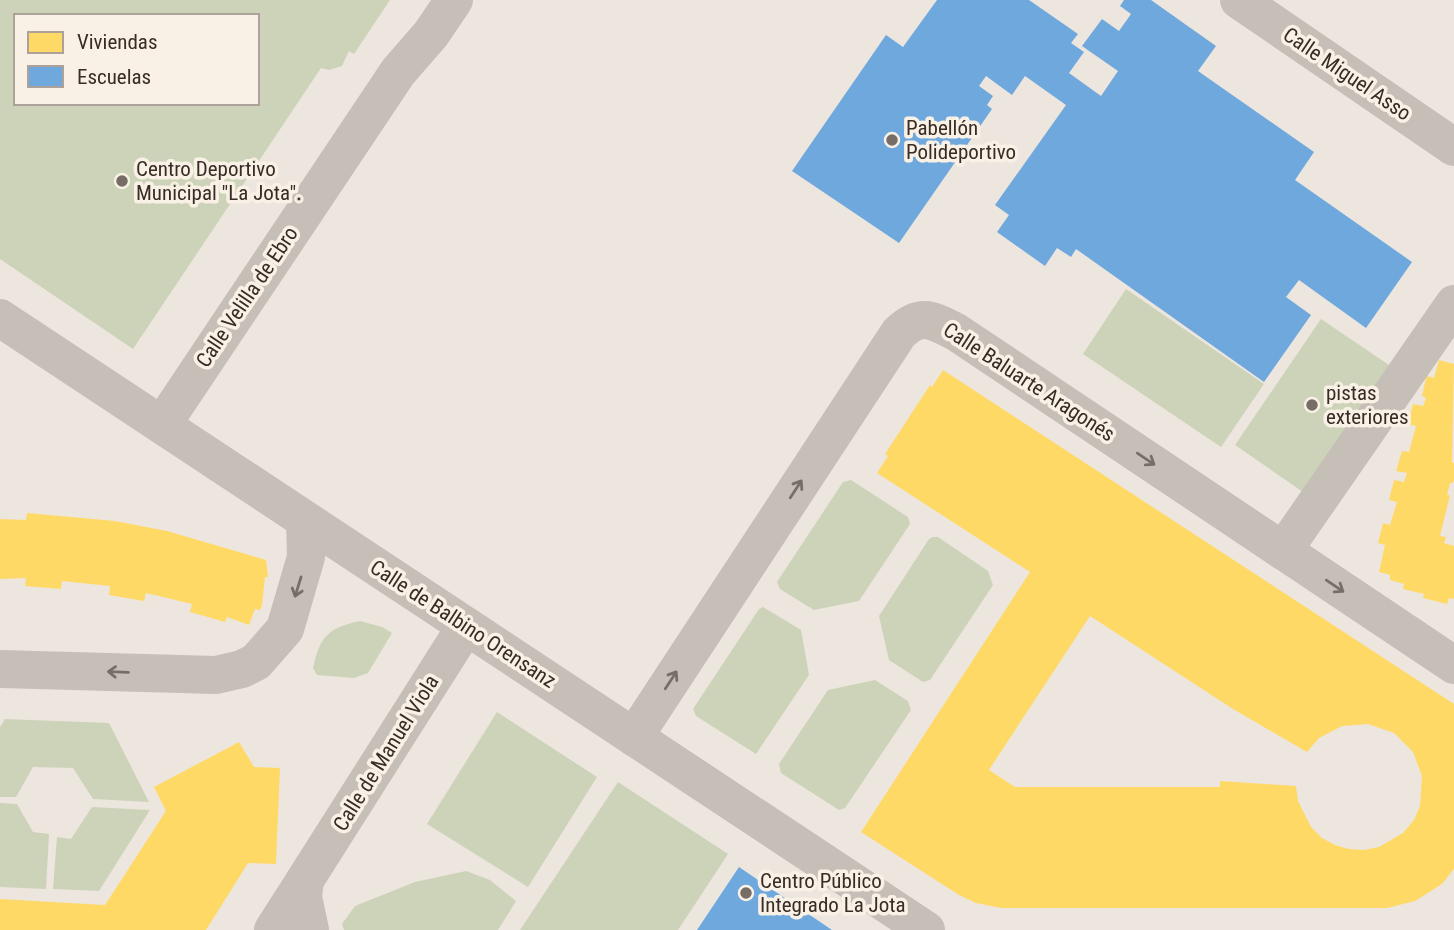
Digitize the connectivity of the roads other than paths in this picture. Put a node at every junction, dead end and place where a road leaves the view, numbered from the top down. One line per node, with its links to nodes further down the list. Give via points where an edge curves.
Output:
1 (454, 0): 6 (street, Calle Velilla de Ebro, via 398,72)
2 (1239, 0): 3 (street, Calle Miguel Asso)
3 (1454, 148)
4 (1454, 304): 8 (street)
5 (0, 318): 6 (street, Calle de Balbino Orensanz)
6 (162, 425): 7 (street, Calle de Balbino Orensanz)
7 (305, 520): 9 (street, Calle de Balbino Orensanz); 11 (street, one-way to 11, via 306,557 285,629 256,662 242,669 216,675)
8 (1283, 551): 10 (street, Calle Baluarte Aragonés, one-way to 10); 12 (street, Calle Baluarte Aragonés, one-way to 8, via 899,333 911,322 923,319 956,332)
9 (466, 626): 12 (street, Calle de Balbino Orensanz); 13 (street, Calle de Manuel Viola)
10 (1454, 665)
11 (0, 669)
12 (634, 737): 16 (street, Calle de Balbino Orensanz)
13 (305, 880): 14 (street, Calle de Manuel Viola); 15 (street, via 303,897)
14 (273, 930)
15 (310, 930)
16 (926, 930)

